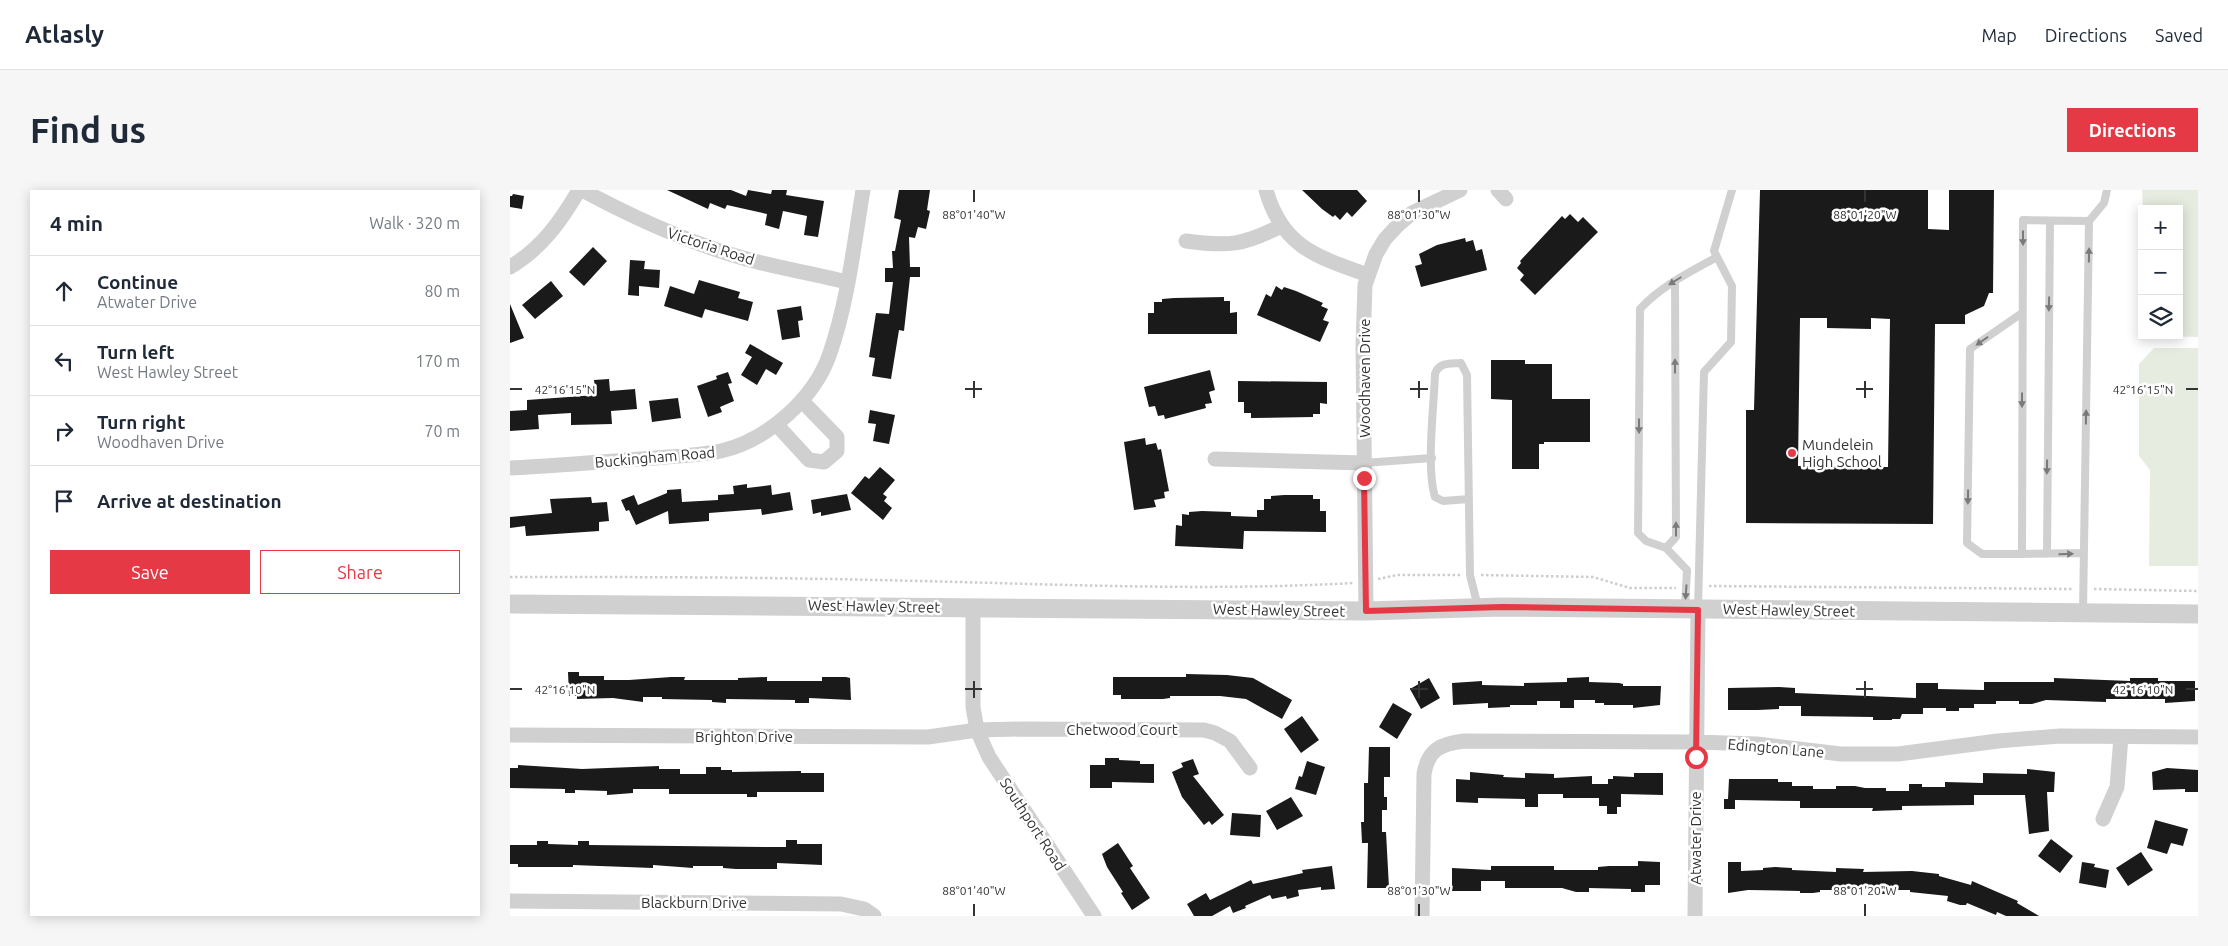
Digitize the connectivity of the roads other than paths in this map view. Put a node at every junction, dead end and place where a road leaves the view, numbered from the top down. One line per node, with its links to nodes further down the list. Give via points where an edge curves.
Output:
1 (580, 190): 12 (street, via 562,220 542,244); 14 (street, Victoria Road, via 636,219 709,248)
2 (863, 190): 14 (street, Buckingham Road)
3 (1266, 190): 9 (street, via 1272,210)
4 (1460, 190): 13 (street, Woodhaven Drive, via 1412,213 1399,224 1385,239)
5 (1732, 190): 11 (lane, via 1714,251)
6 (2107, 190): 8 (lane, via 2104,203)
7 (2050, 221): 8 (lane); 16 (lane, one-way to 16, via 2023,220); 27 (lane, one-way to 27)
8 (2089, 221): 25 (lane, one-way to 8)
9 (1282, 226): 10 (street, via 1254,240 1233,244); 13 (street, via 1312,253)
10 (1186, 241)
11 (1717, 257): 15 (lane, one-way to 15); 31 (lane, via 1732,286 1731,342 1704,372)
12 (510, 267)
13 (1368, 276): 21 (street, Woodhaven Drive, via 1363,345)
14 (847, 282): 17 (street, Buckingham Road, via 830,355)
15 (1675, 282): 24 (lane, one-way to 15, via 1676,537); 24 (lane, one-way to 24, via 1652,296 1640,309 1638,533 1646,541)
16 (2022, 314): 26 (lane, one-way to 26); 26 (lane, one-way to 26, via 1970,349 1967,544 1982,554)
17 (802, 401): 18 (street, Buckingham Road); 18 (street, via 837,437 837,452 824,462 809,460)
18 (776, 424): 22 (street, Buckingham Road, via 747,441 722,450)
19 (1432, 458): 21 (lane); 23 (lane, via 1435,497 1444,501); 23 (lane, via 1435,374 1442,364 1461,363 1467,375)
20 (1215, 459): 21 (street)
21 (1364, 463): 32 (street, Woodhaven Drive)
22 (510, 468)
23 (1469, 499): 30 (lane, via 1470,575)
24 (1666, 548): 31 (lane, one-way to 31, via 1687,570)
25 (2084, 553): 27 (lane, one-way to 25); 33 (lane)
26 (2022, 554): 27 (lane)
27 (2046, 554)
28 (510, 604): 29 (street, West Hawley Street)
29 (973, 608): 32 (street, West Hawley Street); 35 (street, Southport Road, via 973,707)
30 (1478, 608): 31 (street, West Hawley Street); 32 (street, West Hawley Street)
31 (1691, 609): 33 (street, West Hawley Street); 39 (street, Atwater Drive)
32 (1366, 611)
33 (2083, 613): 34 (street, West Hawley Street)
34 (2198, 614)
35 (977, 730): 36 (street, Brighton Drive, via 928,736); 40 (street, Chetwood Court, via 1204,730 1230,741); 44 (street, Southport Road, via 989,757)
36 (510, 735)
37 (2121, 736): 38 (street, Edington Lane); 39 (street, Edington Lane, via 1998,741 1898,754 1841,754 1757,744); 41 (street, via 2117,788)
38 (2198, 737)
39 (1696, 742): 45 (street, Edington Lane, via 1464,741 1444,744 1431,754 1425,766); 46 (street, Atwater Drive)
40 (1250, 768)
41 (2103, 819)
42 (510, 901): 43 (street, Blackburn Drive, via 841,904 864,909)
43 (874, 916)
44 (1094, 916)
45 (1422, 916)
46 (1695, 916)

